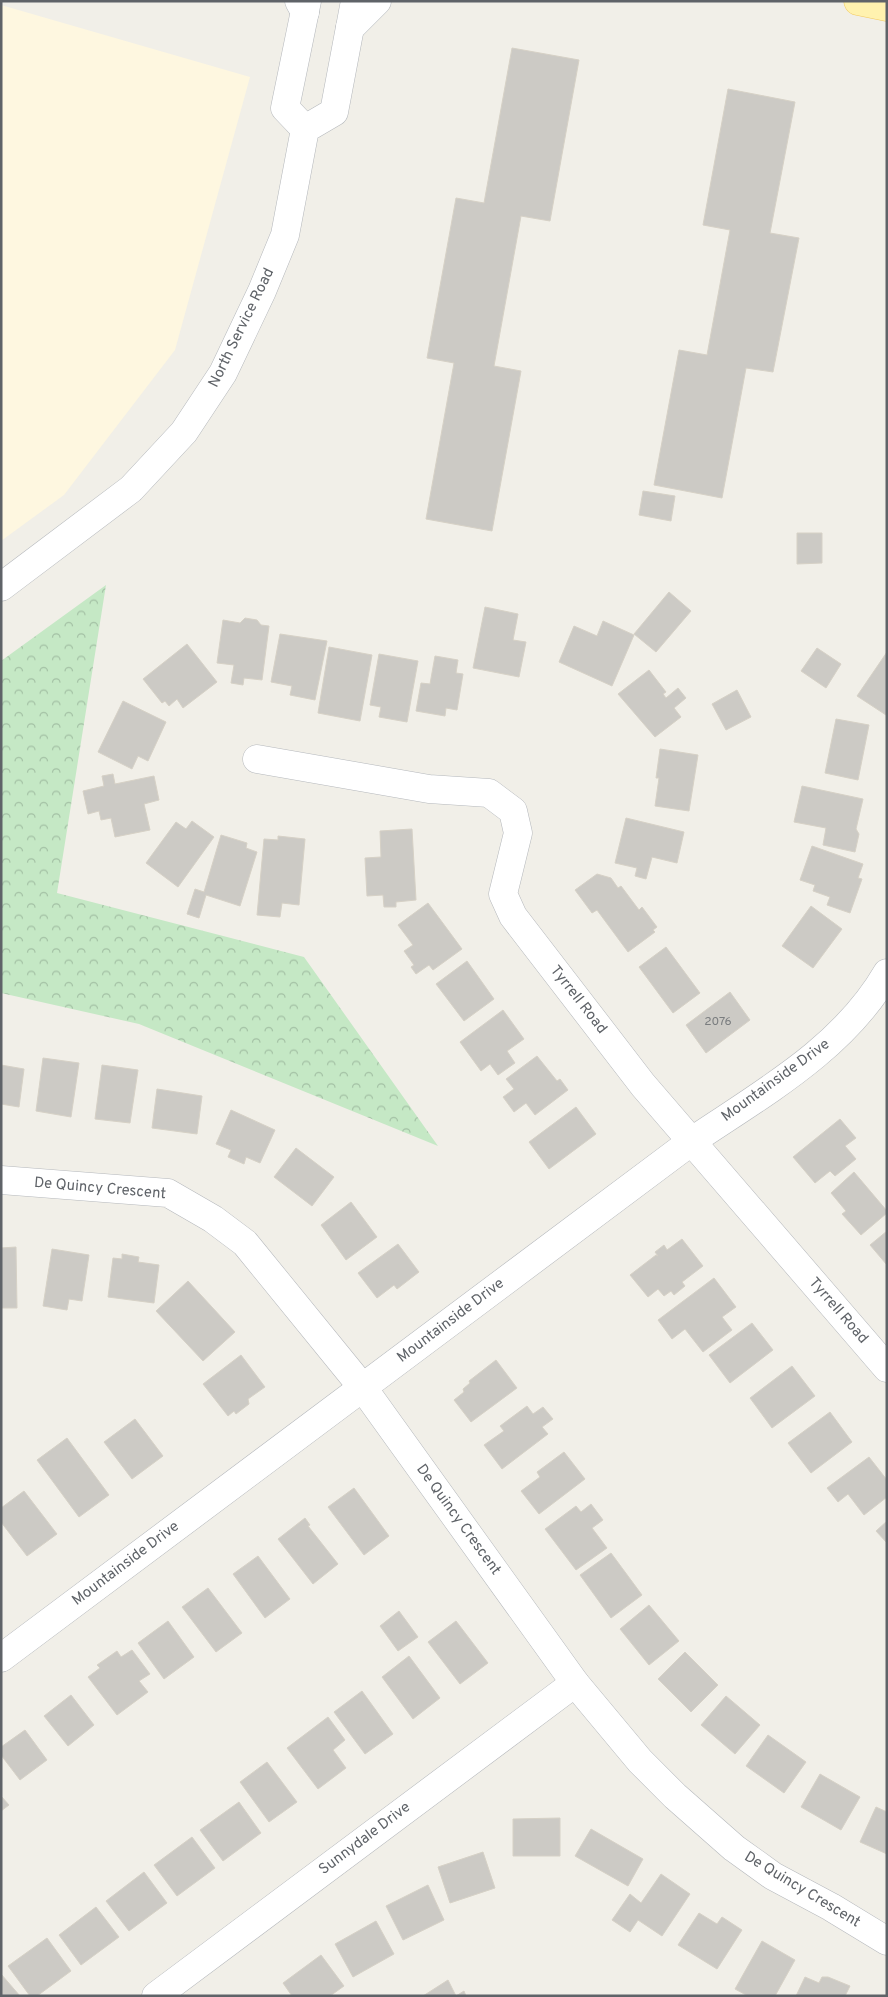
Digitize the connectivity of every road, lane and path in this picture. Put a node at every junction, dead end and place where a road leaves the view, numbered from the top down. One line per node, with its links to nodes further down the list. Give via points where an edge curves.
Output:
1 (355, 1): 6 (street)
2 (377, 1): 6 (street)
3 (858, 1): 5 (main road)
4 (304, 5): 7 (street, via 285,108)
5 (887, 7)
6 (350, 28): 7 (street, via 334,112)
7 (305, 129): 8 (street, North Service Road, via 281,244 222,373 184,432 131,489)
8 (1, 587)
9 (257, 759): 11 (street, Tyrrell Road, via 429,790 489,793 513,812 518,833 503,894 513,916 643,1085)
10 (887, 973): 11 (street, Mountainside Drive, via 845,1030 793,1073)
11 (692, 1141): 13 (street, Tyrrell Road); 14 (street, Mountainside Drive)
12 (1, 1180): 14 (street, De Quincy Crescent, via 168,1193 213,1218 245,1243)
13 (887, 1368)
14 (362, 1388): 15 (street, Mountainside Drive); 16 (street, De Quincy Crescent)
15 (1, 1658)
16 (574, 1683): 17 (street, De Quincy Crescent, via 640,1761 734,1848 772,1876); 18 (street, Sunnydale Drive)
17 (887, 1941)
18 (156, 1996)

